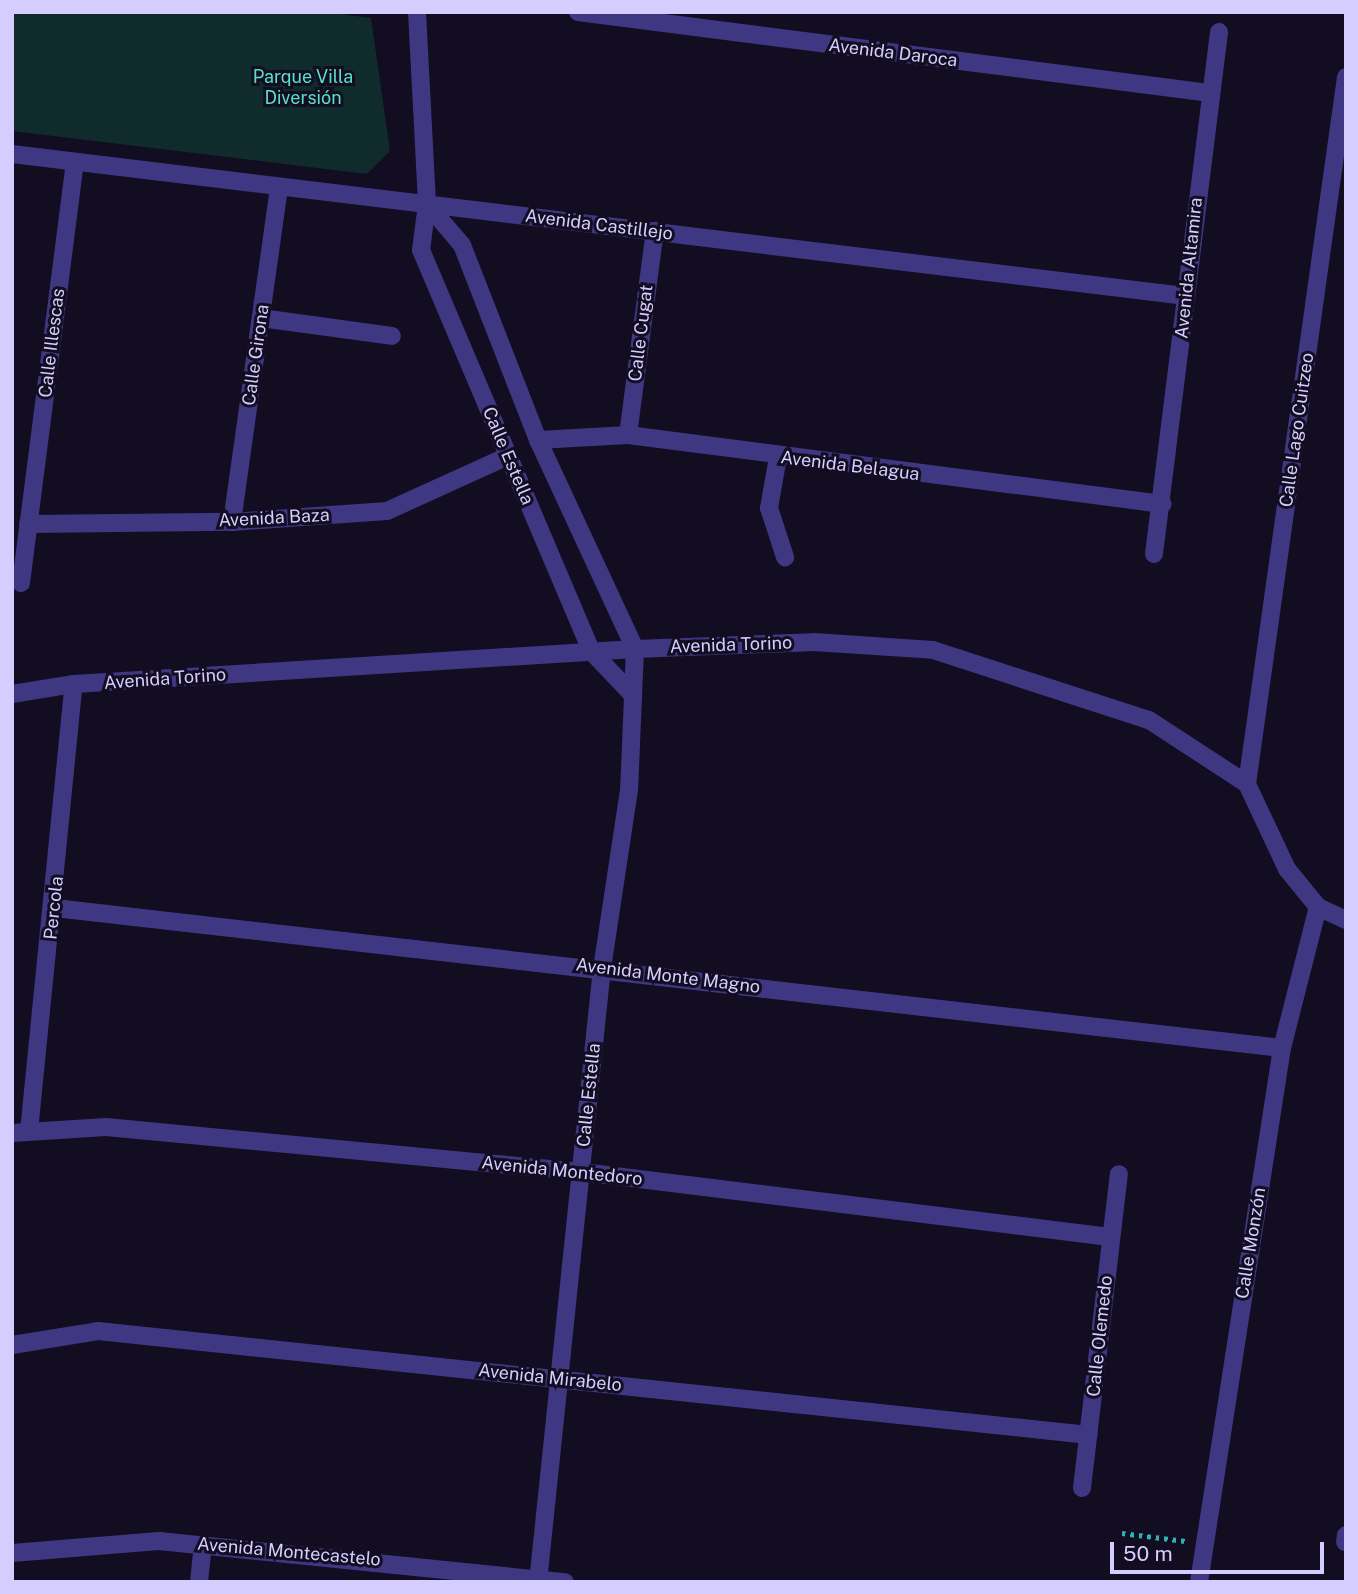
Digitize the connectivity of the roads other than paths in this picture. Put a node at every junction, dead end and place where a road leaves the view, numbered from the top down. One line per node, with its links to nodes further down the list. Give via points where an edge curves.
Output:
1 (417, 12): 9 (street, Calle Estella)
2 (578, 12): 5 (street, Avenida Daroca)
3 (1219, 32): 5 (street, Avenida Altamira)
4 (1346, 77): 29 (street, Calle Lago Cuitzeo)
5 (1209, 93): 11 (street, Avenida Altamira)
6 (12, 154): 7 (street, Avenida Castillejo)
7 (75, 163): 8 (street, Avenida Castillejo); 20 (street, Calle Illescas)
8 (279, 189): 9 (street, Avenida Castillejo); 12 (street, Calle Girona)
9 (427, 204): 10 (street, Avenida Castillejo); 15 (street, Calle Estella, via 462,245); 16 (street, Calle Estella, via 421,250)
10 (655, 231): 11 (street, Avenida Castillejo); 14 (street, Calle Cugat)
11 (1186, 296): 18 (street, Avenida Altamira)
12 (261, 318): 13 (street); 19 (street, Calle Girona)
13 (391, 336)
14 (628, 435): 15 (street, Avenida Belagua); 17 (street, Avenida Belagua)
15 (538, 440): 24 (street, Calle Estella)
16 (508, 456): 19 (street, Avenida Baza, via 387,511); 25 (street, Calle Estella)
17 (778, 457): 18 (street, Avenida Belagua); 22 (street, via 769,508)
18 (1163, 503): 21 (street, Avenida Altamira)
19 (232, 522): 20 (street, Avenida Baza)
20 (29, 524): 23 (street, Calle Illescas)
21 (1154, 554)
22 (785, 556)
23 (21, 583)
24 (635, 649): 25 (street, Avenida Torino); 27 (street, Calle Estella); 29 (street, Avenida Torino, via 814,642 933,650 1149,719)
25 (591, 651): 26 (street, Avenida Torino); 27 (street, Calle Estella)
26 (75, 684): 28 (street, Avenida Torino); 31 (street, Percola)
27 (631, 693): 33 (street, Calle Estella, via 629,790)
28 (12, 694)
29 (1247, 784): 30 (street, via 1287,869)
30 (1318, 907): 32 (street); 34 (street, Calle Monzón)
31 (55, 908): 33 (street, Avenida Monte Magno); 35 (street, Percola)
32 (1346, 920)
33 (602, 968): 34 (street, Avenida Monte Magno); 36 (street, Calle Estella)
34 (1282, 1048): 50 (street, Calle Monzón)
35 (21, 1132): 36 (street, Avenida Montedoro, via 106,1128)
36 (582, 1172): 38 (street, Avenida Montedoro); 40 (street, Calle Estella)
37 (1119, 1174): 38 (street, Calle Olemedo)
38 (1110, 1237): 41 (street, Calle Olemedo)
39 (12, 1345): 40 (street, Avenida Mirabelo, via 98,1331)
40 (558, 1379): 41 (street, Avenida Mirabelo); 47 (street, Calle Estella)
41 (1089, 1434): 42 (street, Calle Olemedo)
42 (1082, 1488)
43 (1346, 1535): 44 (street)
44 (1345, 1542)
45 (203, 1544): 46 (street, Avenida Montecastelo, via 122,1541); 47 (street, Avenida Montecastelo); 48 (street)
46 (12, 1553)
47 (539, 1580): 49 (street, Avenida Montecastelo)
48 (199, 1582)
49 (565, 1582)
50 (1199, 1582)

